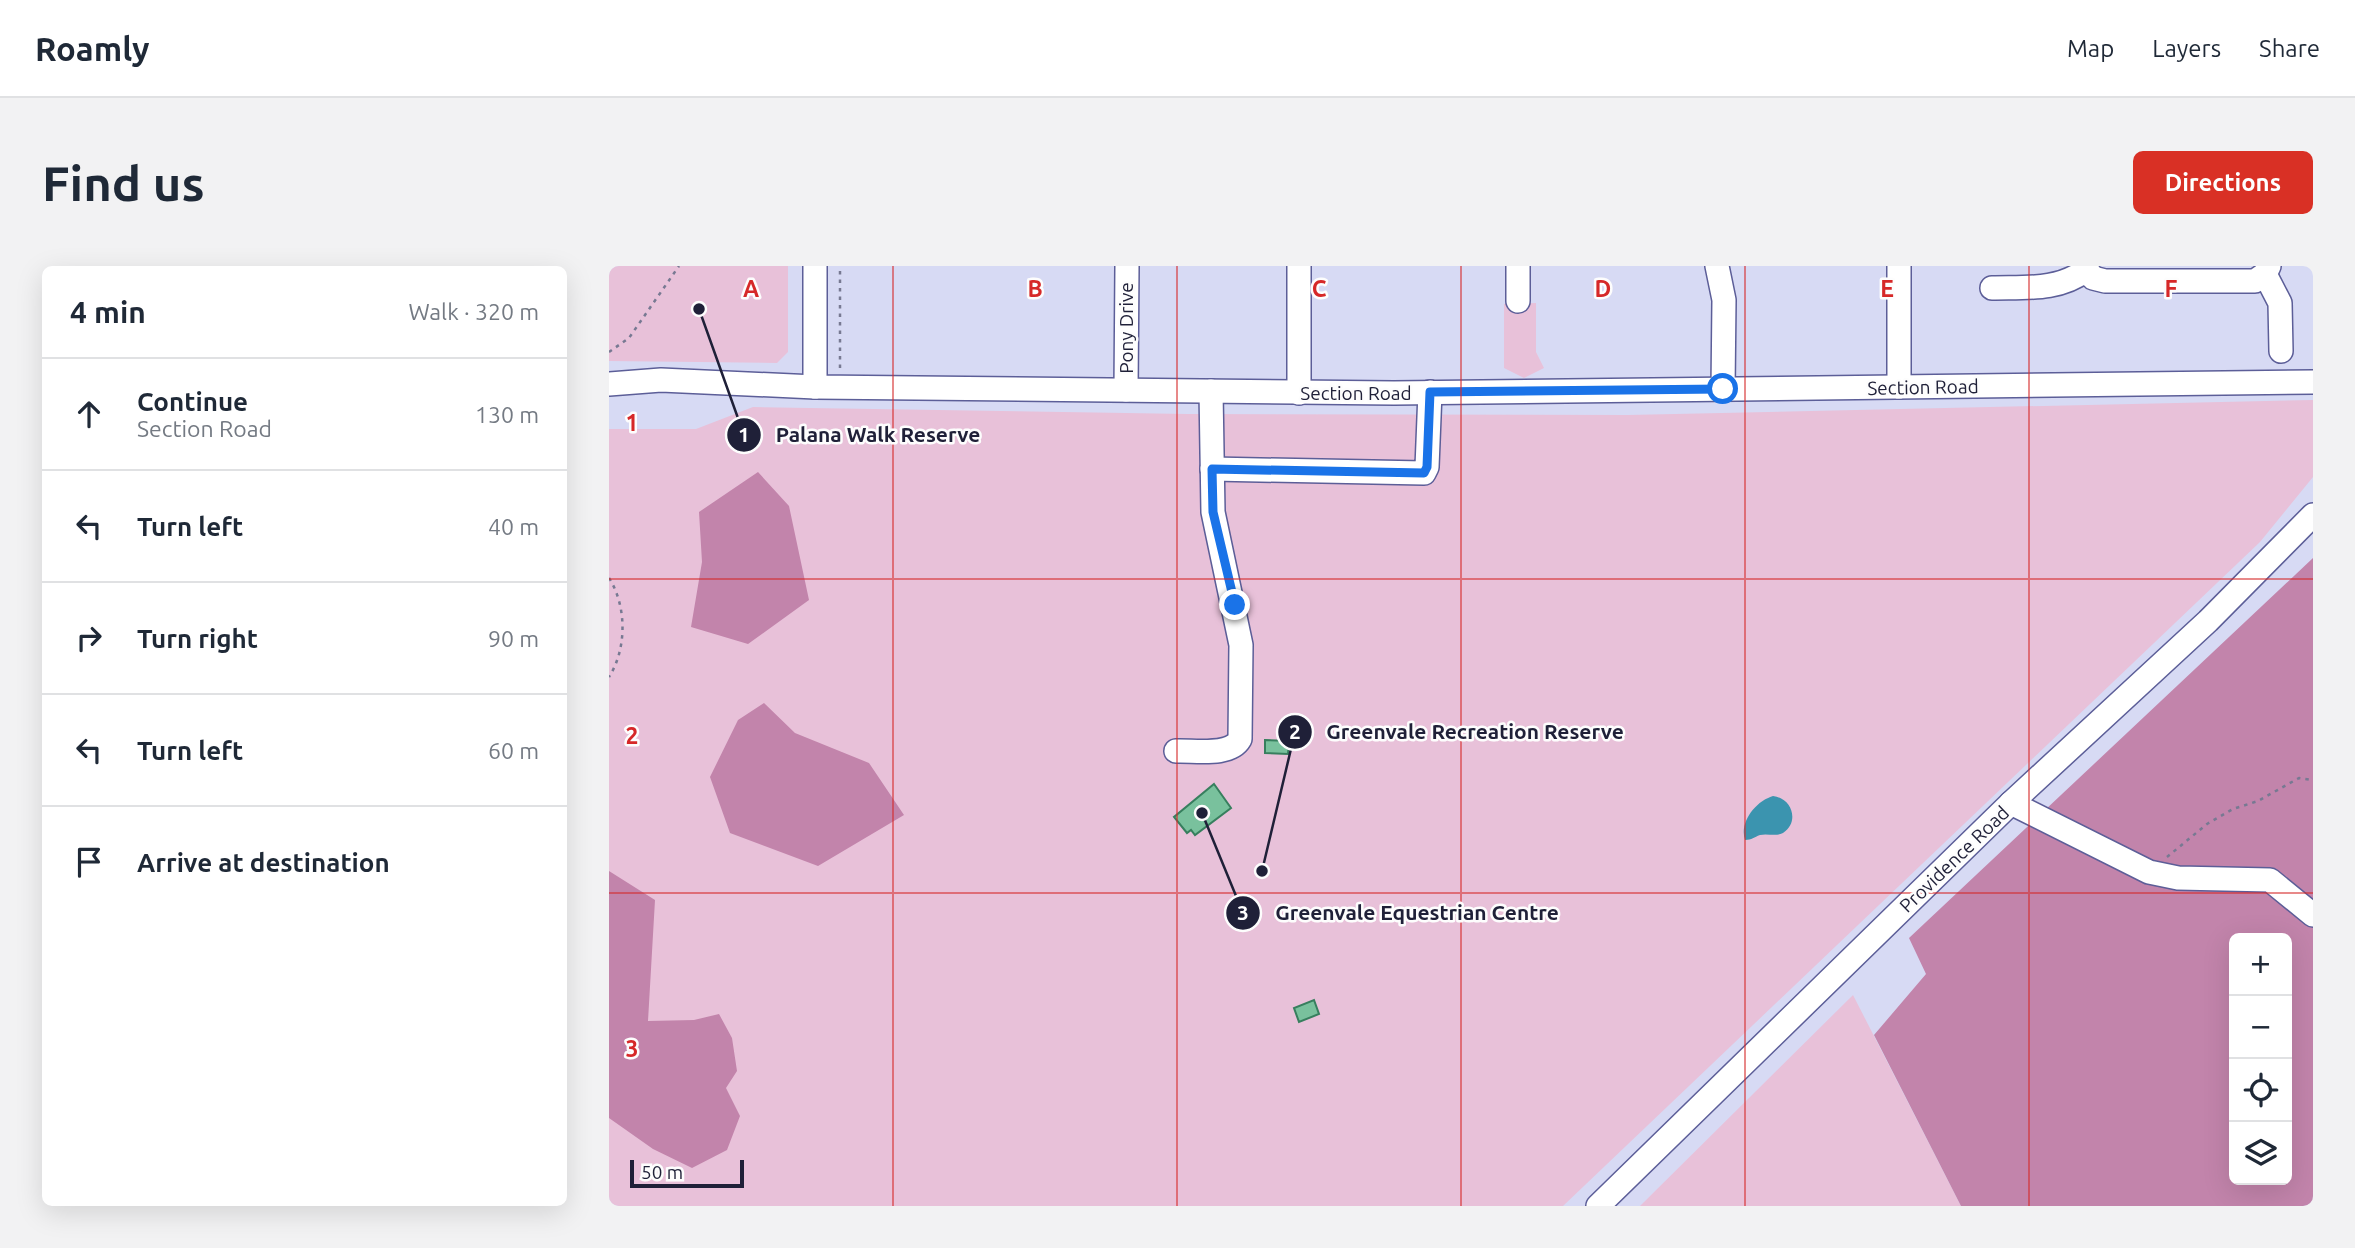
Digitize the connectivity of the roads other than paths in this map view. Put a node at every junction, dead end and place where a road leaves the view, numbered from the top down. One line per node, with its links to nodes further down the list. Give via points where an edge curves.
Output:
1 (815, 266): 14 (street)
2 (1127, 266): 17 (street, Pony Drive)
3 (1299, 266): 20 (street)
4 (1518, 266): 10 (street)
5 (1717, 266): 16 (street, via 1724,300)
6 (1899, 266): 15 (street)
7 (2085, 268): 8 (street, via 2093,278 2105,281 2255,281); 9 (street, via 2069,283)
8 (2267, 270): 11 (street, via 2280,303)
9 (1992, 288)
10 (1518, 301)
11 (2281, 351)
12 (2313, 382): 15 (street, Section Road)
13 (609, 384): 14 (street, Section Road, via 661,380)
14 (815, 387): 17 (street, Section Road)
15 (1899, 387): 16 (street, Section Road)
16 (1723, 389): 19 (street, Section Road)
17 (1126, 390): 18 (street, Section Road)
18 (1212, 391): 20 (street, Section Road); 21 (street)
19 (1430, 392): 20 (street, Section Road); 21 (street, via 1424,473)
20 (1299, 393)
21 (1212, 469): 23 (street, via 1213,512 1241,645 1240,739 1222,750)
22 (2313, 515): 24 (street, Providence Road, via 2208,621)
23 (1176, 751)
24 (2011, 803): 25 (street, via 2149,872 2178,878 2270,880); 26 (street, Providence Road)
25 (2313, 915)
26 (1598, 1206)

